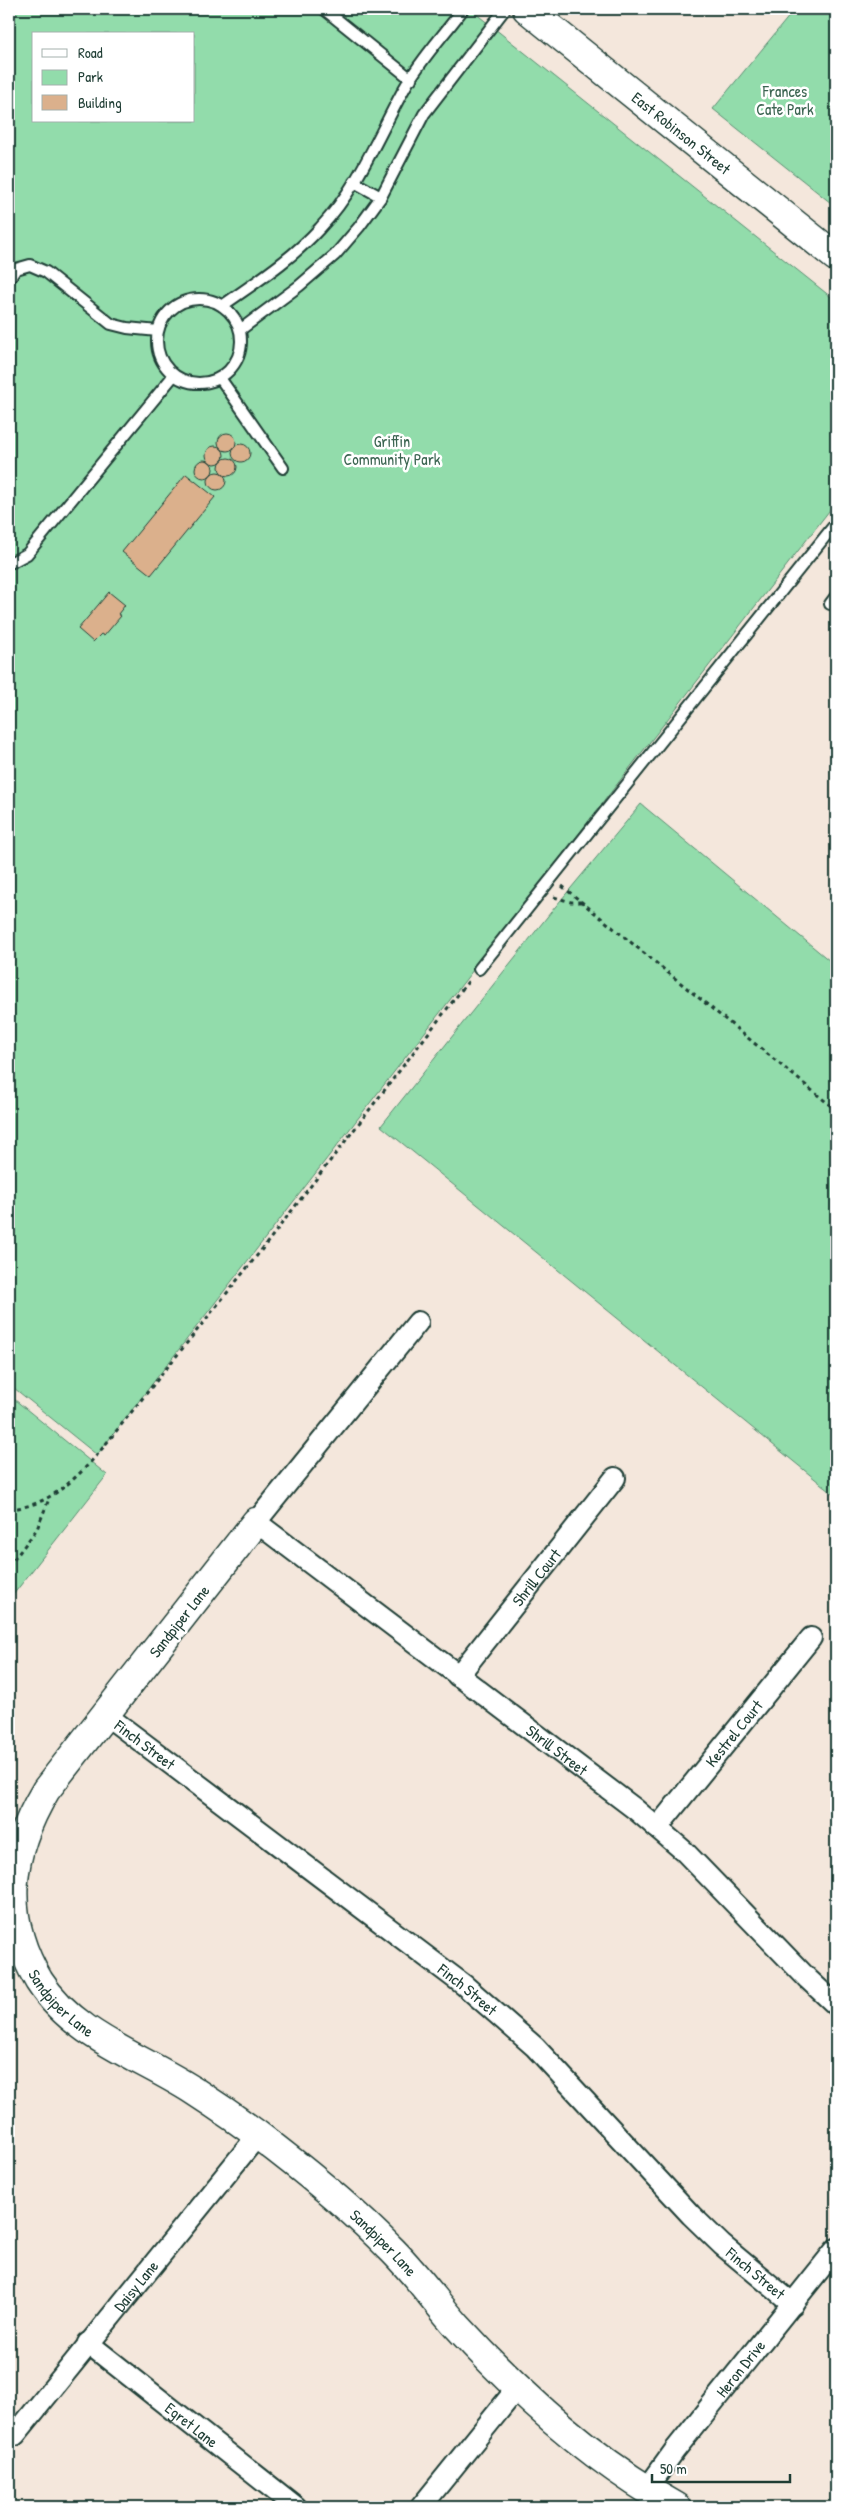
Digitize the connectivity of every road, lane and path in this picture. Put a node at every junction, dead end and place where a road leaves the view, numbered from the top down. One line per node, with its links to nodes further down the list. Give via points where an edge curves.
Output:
1 (324, 9): 5 (lane)
2 (463, 9): 5 (lane)
3 (505, 9): 7 (lane, via 424,114)
4 (527, 9): 8 (street, East Robinson Street)
5 (411, 78): 6 (lane)
6 (354, 182): 7 (lane); 10 (lane, via 320,229 270,272)
7 (381, 197): 11 (lane, via 335,255)
8 (836, 257)
9 (9, 279): 12 (lane, via 16,269 30,265 46,272 111,324)
10 (222, 306): 11 (lane); 12 (lane, via 204,299 180,303 162,320)
11 (240, 330): 14 (lane, via 238,357)
12 (158, 331): 13 (lane, via 159,356)
13 (174, 375): 14 (lane, via 197,383); 17 (lane, via 27,554)
14 (220, 378): 15 (lane)
15 (283, 468)
16 (836, 524): 18 (lane)
17 (9, 561)
18 (552, 878): 19 (lane); 20 (path)
19 (542, 890): 20 (path, via 571,902); 21 (lane)
20 (583, 902): 22 (path)
21 (479, 969): 25 (path, via 104,1447 84,1470)
22 (836, 1110)
23 (418, 1322): 27 (street, Sandpiper Lane)
24 (614, 1478): 30 (street, Shrill Court)
25 (49, 1498): 26 (path, via 22,1509); 28 (path, via 37,1529)
26 (9, 1510)
27 (256, 1522): 30 (street, Shrill Street); 31 (street, Sandpiper Lane)
28 (9, 1566)
29 (811, 1638): 32 (street, Kestrel Court)
30 (458, 1676): 32 (street, Shrill Street)
31 (106, 1715): 34 (street, Sandpiper Lane, via 46,1790 30,1818 15,1858 11,1883 13,1911 26,1958 39,1981 69,2017 119,2050 194,2090); 36 (street, Finch Street, via 464,1985 535,2047 691,2215)
32 (657, 1828): 33 (street, Shrill Street, via 684,1851)
33 (836, 2004)
34 (258, 2135): 37 (street, Daisy Lane); 38 (street, Sandpiper Lane, via 316,2180 389,2246 457,2326)
35 (836, 2249): 36 (street, Heron Drive)
36 (793, 2304): 40 (street, Heron Drive)
37 (88, 2343): 39 (street, Daisy Lane); 41 (street, Egret Lane)
38 (518, 2388): 40 (street, Sandpiper Lane, via 597,2457); 42 (street)
39 (15, 2435)
40 (646, 2490): 43 (street, Sandpiper Lane)
41 (296, 2507)
42 (421, 2507)
43 (677, 2507)

